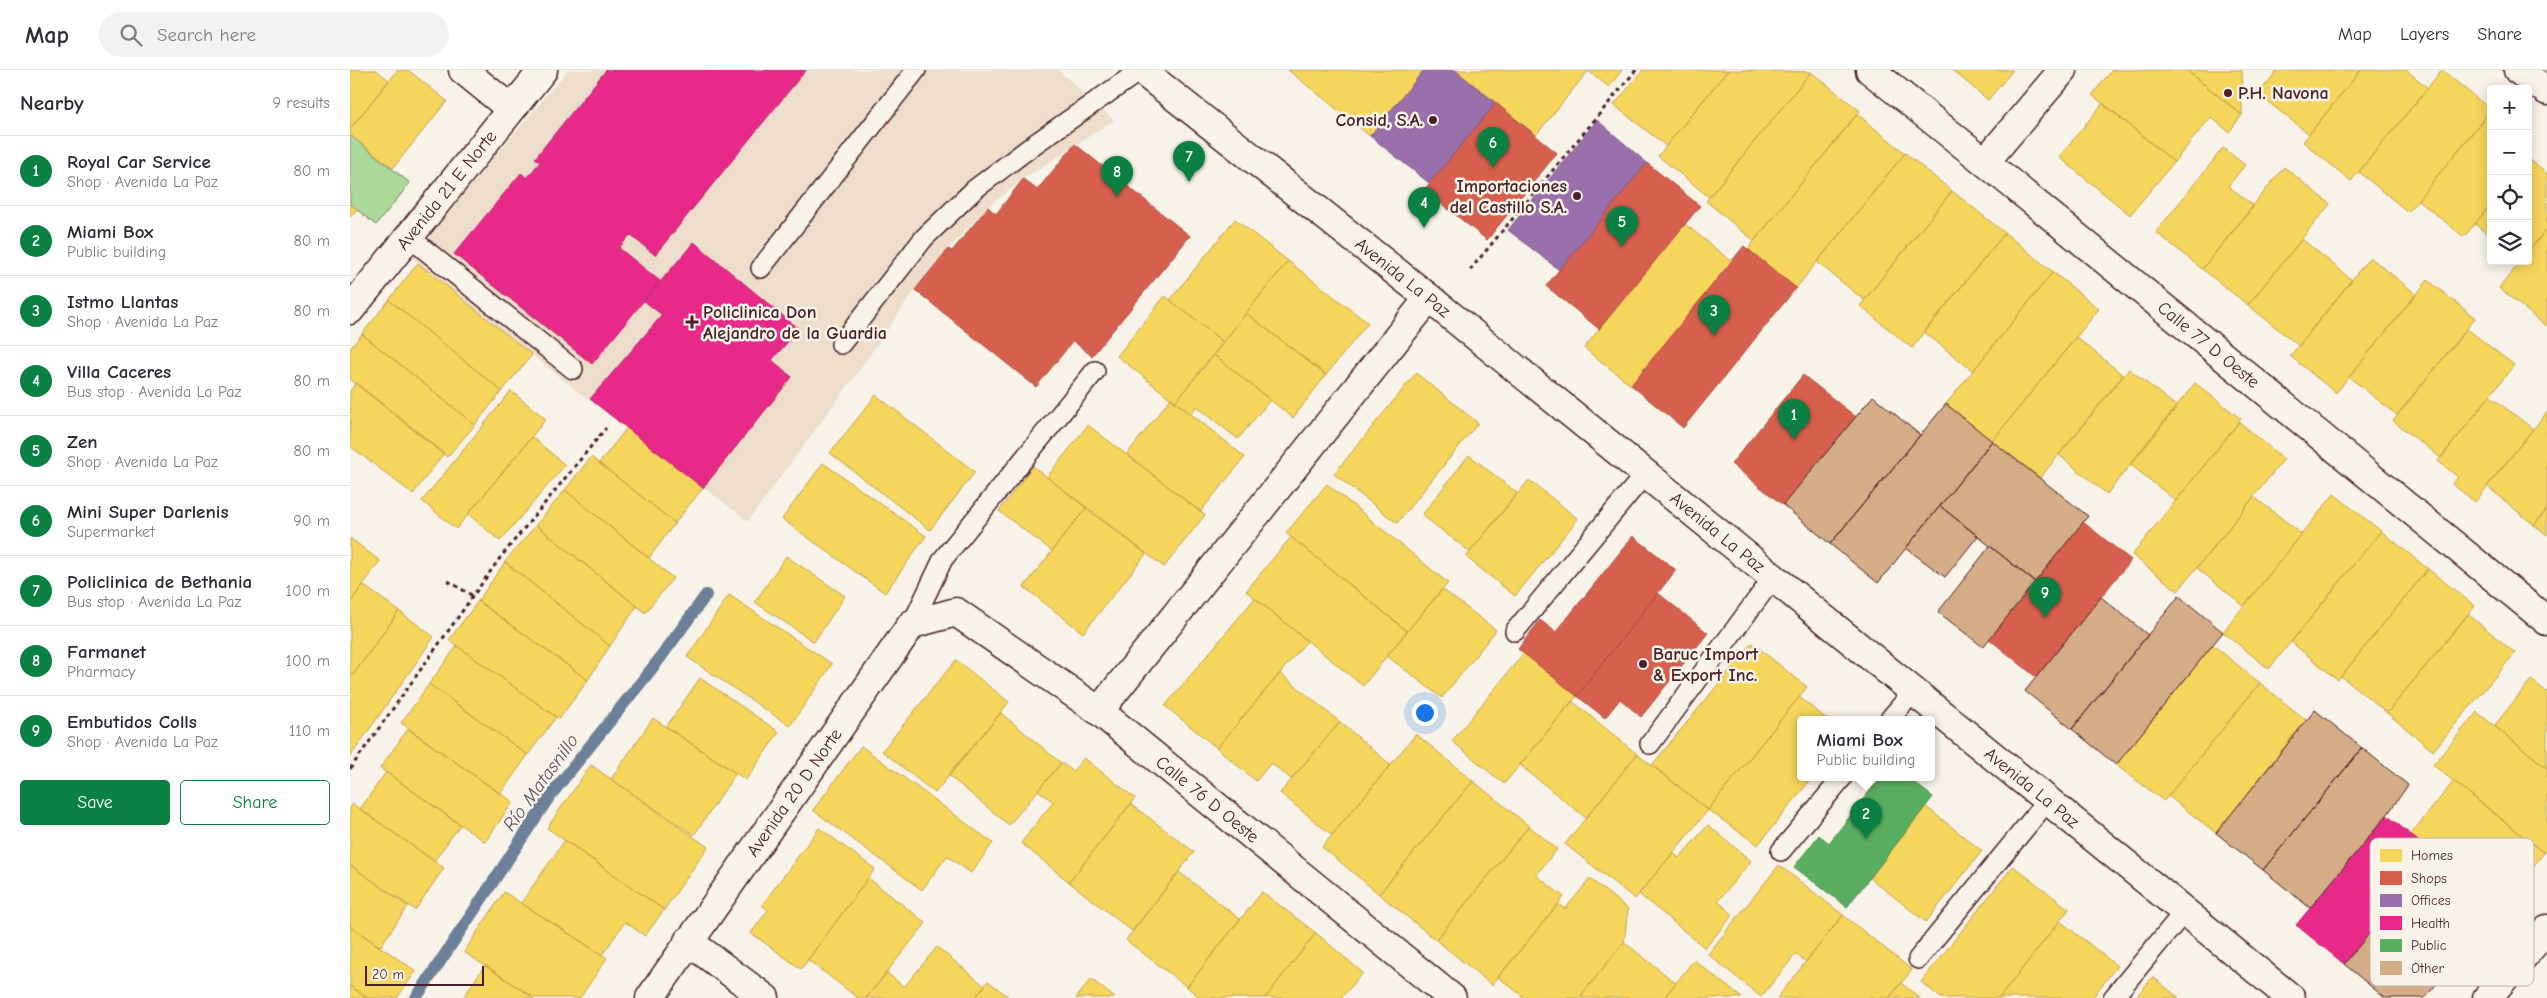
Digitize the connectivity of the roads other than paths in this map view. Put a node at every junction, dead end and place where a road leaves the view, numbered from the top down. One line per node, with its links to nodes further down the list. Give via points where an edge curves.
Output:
1 (463, 70): 9 (street)
2 (543, 70): 9 (street, Avenida 21 E Norte)
3 (916, 70): 12 (lane)
4 (1141, 70): 13 (street, Avenida La Paz); 15 (lane, via 975,189 924,238)
5 (1870, 70): 10 (street, Calle 77 D Oeste)
6 (2063, 70): 10 (street)
7 (2518, 70): 8 (street)
8 (2547, 90)
9 (511, 109): 11 (street, Avenida 21 E Norte)
10 (1985, 162): 20 (street, Calle 77 D Oeste)
11 (409, 237): 14 (street, Avenida 21 E Norte); 16 (lane)
12 (761, 268)
13 (1429, 298): 18 (street, Avenida La Paz); 24 (street)
14 (350, 310)
15 (842, 344)
16 (573, 369)
17 (1095, 371): 21 (lane, via 943,559)
18 (1645, 474): 19 (street, Avenida La Paz); 22 (lane)
19 (1773, 578): 23 (street, Avenida La Paz); 26 (lane)
20 (2547, 622)
21 (912, 624): 24 (street, Calle 76 D Oeste, via 956,612); 32 (street, Avenida 20 D Norte)
22 (1515, 632)
23 (1913, 692): 25 (lane); 28 (street, Avenida La Paz)
24 (1099, 711): 38 (street, Calle 76 D Oeste)
25 (1892, 716)
26 (1650, 744)
27 (1839, 781): 29 (lane)
28 (2048, 800): 30 (street, Avenida La Paz); 34 (lane)
29 (1781, 851)
30 (2184, 912): 39 (lane); 40 (street, Avenida La Paz)
31 (2547, 929): 33 (street)
32 (688, 941): 36 (street, Avenida 20 D Norte); 37 (street)
33 (2534, 944)
34 (1918, 959)
35 (2497, 986): 41 (street)
36 (650, 998)
37 (765, 998)
38 (1452, 998)
39 (2113, 998)
40 (2291, 998)
41 (2487, 998)

